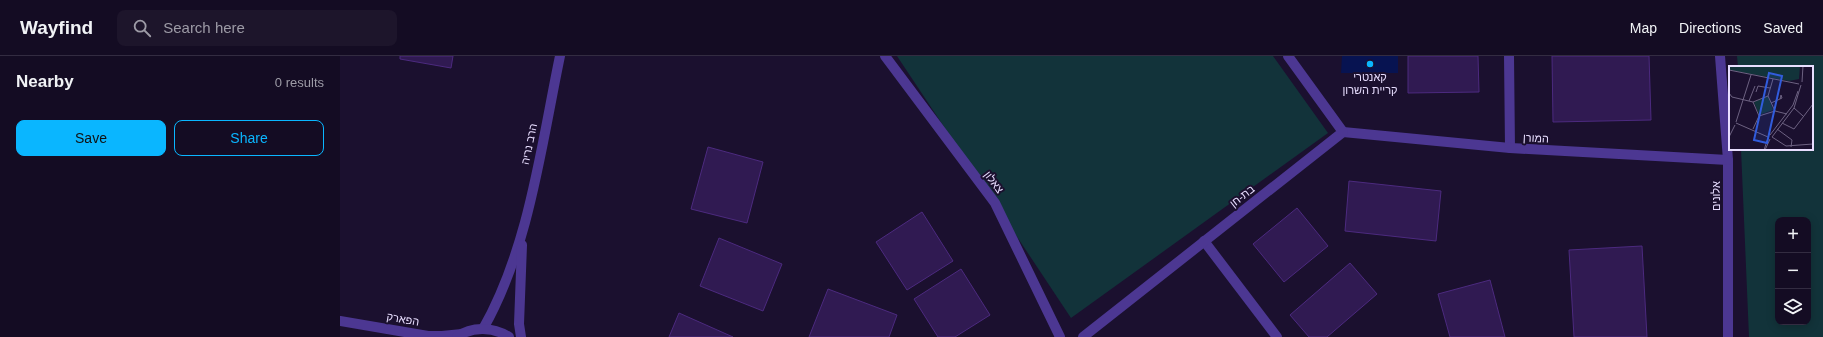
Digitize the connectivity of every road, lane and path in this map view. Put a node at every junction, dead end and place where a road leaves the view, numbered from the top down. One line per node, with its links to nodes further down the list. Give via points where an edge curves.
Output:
1 (560, 56): 9 (street, הרב נריה)
2 (885, 56): 16 (street, צאלון, via 995,203)
3 (1288, 56): 6 (street)
4 (1509, 56): 7 (street)
5 (1720, 56): 8 (street, אלונים)
6 (1343, 132): 7 (street, המורן); 10 (street, בת-חן)
7 (1510, 148): 8 (street, המורן)
8 (1728, 160): 19 (street, אלונים)
9 (522, 236): 12 (street, הרב נריה, via 492,313); 15 (street, הרב נריה)
10 (1204, 241): 17 (street, בת-חן); 18 (street)
11 (340, 321): 13 (street, הפארק, via 428,336)
12 (483, 329): 13 (street, הפארק); 14 (street)
13 (460, 335)
14 (509, 337)
15 (520, 337)
16 (1060, 337)
17 (1082, 337)
18 (1277, 337)
19 (1728, 337)

